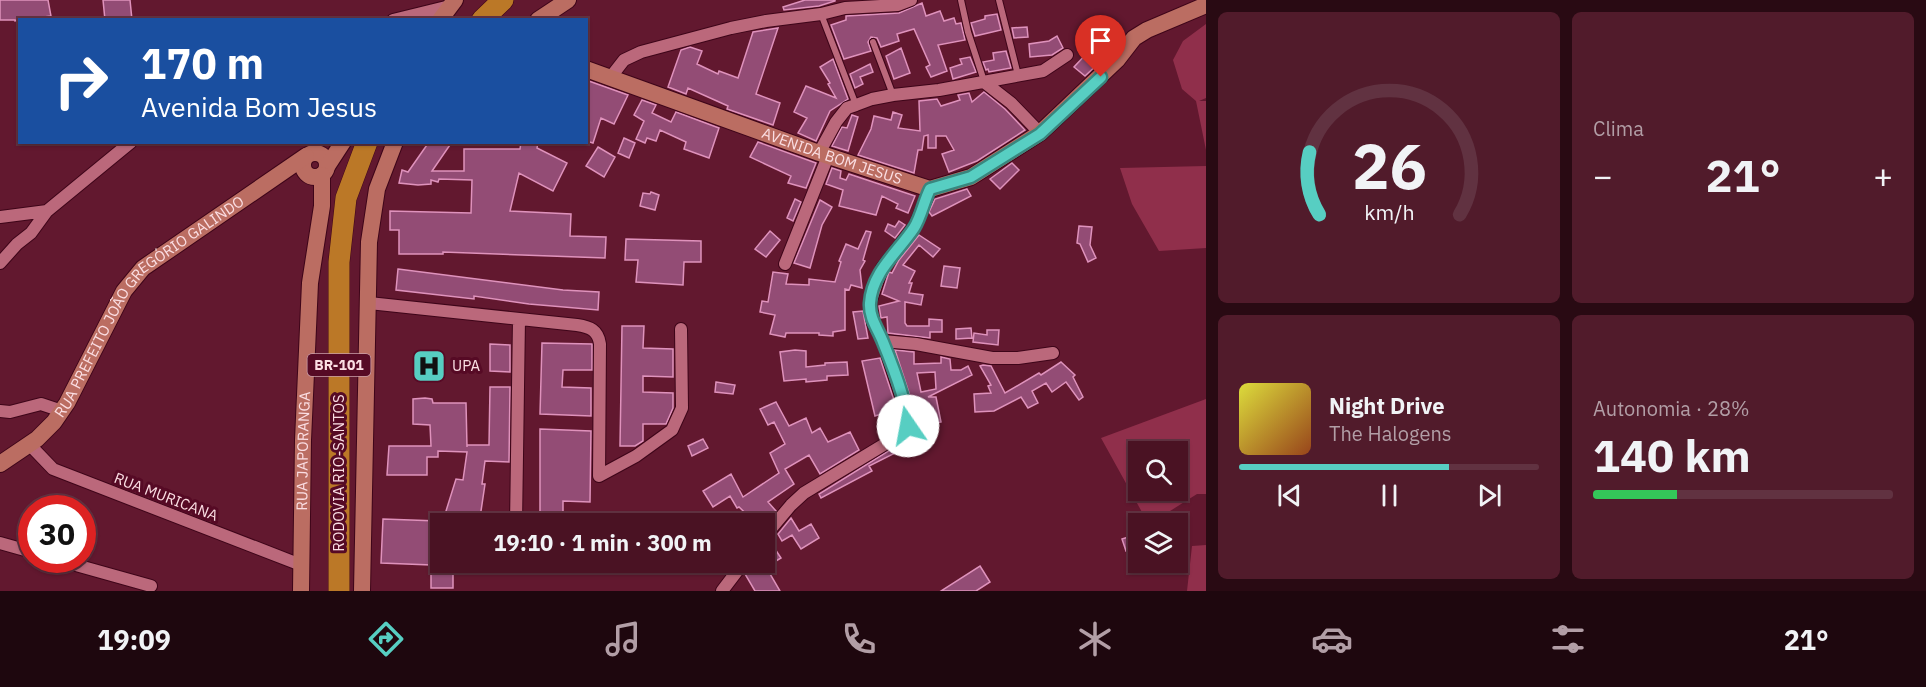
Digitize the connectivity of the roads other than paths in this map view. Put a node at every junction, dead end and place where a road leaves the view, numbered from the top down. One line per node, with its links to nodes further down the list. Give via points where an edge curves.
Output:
1 (503, 0): 10 (highway)
2 (570, 0): 11 (main road); 12 (main road)
3 (910, 0): 8 (street, via 898,5 845,8)
4 (961, 0): 18 (lane)
5 (999, 0): 16 (lane)
6 (1206, 5): 21 (main road, via 1134,38 1117,60)
7 (448, 9): 9 (street)
8 (821, 14): 17 (street, via 731,27 641,52 624,60); 20 (lane)
9 (403, 18)
10 (484, 18)
11 (541, 18)
12 (556, 18)
13 (873, 42): 19 (lane)
14 (1067, 55): 16 (street, via 1043,71)
15 (588, 70): 17 (main road, AVENIDA BOM JESUS)
16 (1018, 75): 18 (street)
17 (610, 78): 27 (main road, AVENIDA BOM JESUS)
18 (984, 82): 19 (street); 21 (street)
19 (893, 95): 20 (street)
20 (856, 105): 27 (street, via 847,108 836,122)
21 (1040, 134): 29 (main road, via 971,177)
22 (129, 144): 30 (street)
23 (328, 144): 28 (main road, RUA PREFEITO JOÃO GREGÓRIO GALINDO)
24 (341, 144): 28 (main road)
25 (366, 144): 52 (highway, RODOVIA RIO-SANTOS / BR-101, via 346,198 339,262)
26 (394, 144): 34 (main road, via 377,189 369,242)
27 (823, 155): 29 (main road, AVENIDA BOM JESUS); 33 (street)
28 (314, 166): 40 (main road, RUA PREFEITO JOÃO GREGÓRIO GALINDO, via 285,172 142,268 124,291); 47 (main road, RUA JAPORANGA, via 322,206 310,283)
29 (930, 189): 37 (street, via 915,226 882,268 874,286 870,303 873,323)
30 (47, 211): 31 (street); 32 (street)
31 (0, 217)
32 (0, 263)
33 (785, 264)
34 (369, 303): 35 (street); 53 (main road)
35 (519, 319): 36 (street, via 588,327 599,337 599,476 672,430 682,408); 43 (street)
36 (681, 329)
37 (883, 341): 38 (street, via 992,358); 44 (street, via 908,426 900,435 804,493)
38 (1053, 353)
39 (0, 411): 40 (street, via 41,404)
40 (62, 411): 41 (main road, RUA PREFEITO JOÃO GREGÓRIO GALINDO)
41 (29, 444): 42 (main road, RUA PREFEITO JOÃO GREGÓRIO GALINDO); 47 (street, RUA MURICANA, via 53,470)
42 (0, 464)
43 (516, 513)
44 (775, 525)
45 (0, 543): 46 (street)
46 (18, 548)
47 (301, 565): 51 (main road, RUA JAPORANGA)
48 (96, 571): 50 (street)
49 (736, 573): 54 (street)
50 (151, 586)
51 (301, 591)
52 (339, 591)
53 (362, 591)
54 (722, 591)

